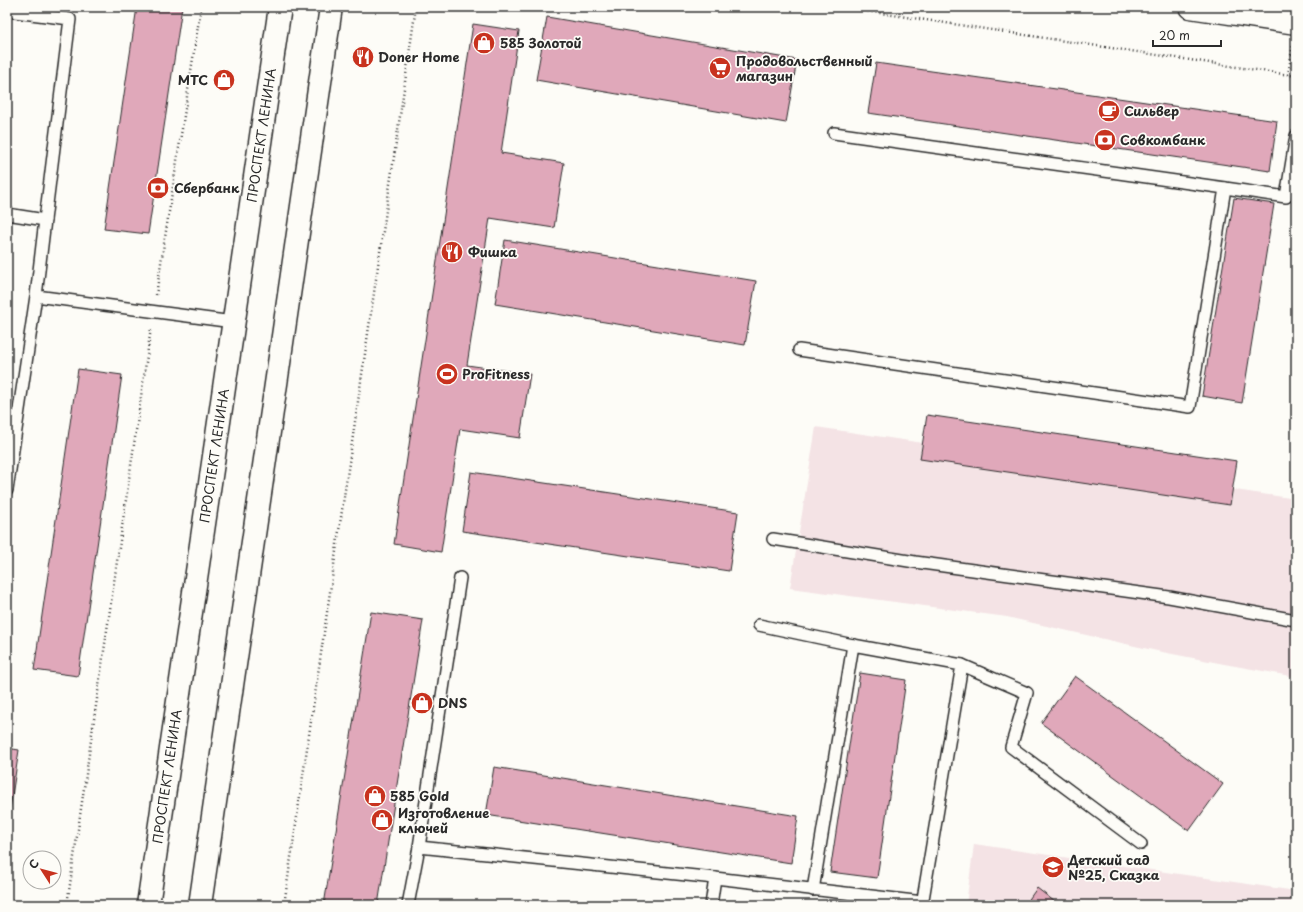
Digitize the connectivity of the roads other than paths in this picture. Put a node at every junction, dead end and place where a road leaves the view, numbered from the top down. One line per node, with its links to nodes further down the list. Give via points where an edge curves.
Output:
1 (280, 7): 12 (main road, ПРОСПЕКТ ЛЕНИНА)
2 (331, 7): 27 (main road)
3 (1190, 7): 5 (main road)
4 (7, 11): 10 (lane, via 70,19)
5 (1295, 30)
6 (834, 133): 8 (lane)
7 (1296, 136): 8 (lane, via 1286,197)
8 (1225, 188): 13 (lane, via 1190,407)
9 (7, 214): 10 (lane)
10 (45, 220): 11 (lane)
11 (36, 296): 12 (lane); 14 (lane)
12 (233, 322): 26 (main road, ПРОСПЕКТ ЛЕНИНА)
13 (799, 350)
14 (7, 490)
15 (773, 539): 17 (lane, via 915,562 1169,597)
16 (460, 578): 22 (lane)
17 (1296, 620)
18 (759, 625): 19 (lane)
19 (853, 645): 20 (lane); 24 (lane)
20 (962, 665): 21 (lane, via 1027,693 1011,747); 25 (lane)
21 (1141, 844)
22 (419, 847): 23 (lane); 28 (lane)
23 (715, 878): 24 (lane); 29 (lane)
24 (813, 890): 25 (lane)
25 (922, 904)
26 (148, 905)
27 (200, 905)
28 (408, 905)
29 (711, 905)

